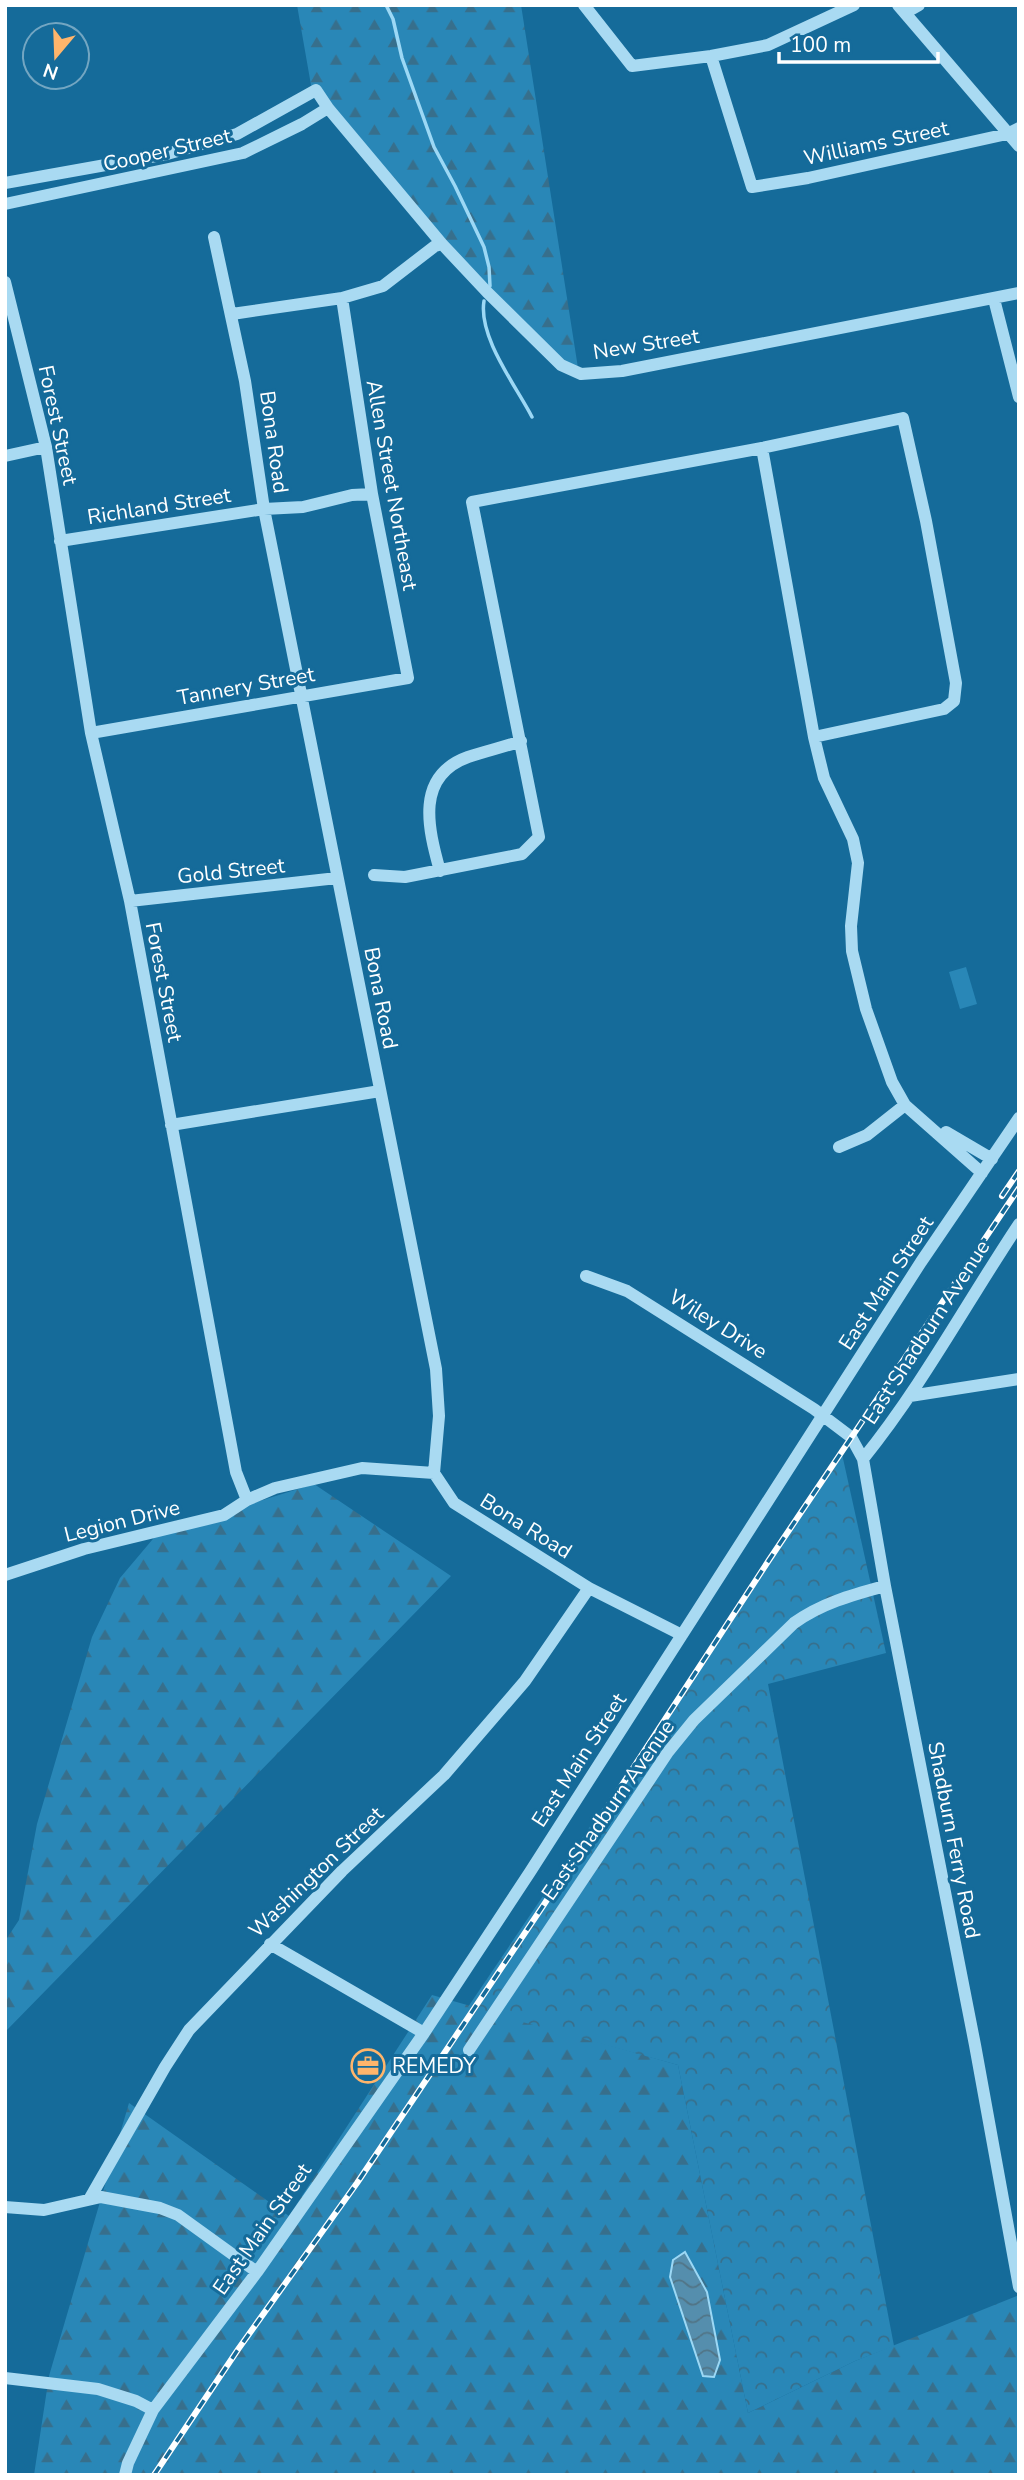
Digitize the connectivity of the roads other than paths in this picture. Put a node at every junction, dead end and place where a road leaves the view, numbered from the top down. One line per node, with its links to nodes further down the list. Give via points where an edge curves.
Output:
1 (584, 5): 5 (street, via 632,66)
2 (853, 5): 5 (street, via 768,45)
3 (919, 5): 4 (street)
4 (901, 9): 9 (street)
5 (711, 56): 9 (street, Williams Street, via 752,187)
6 (316, 90): 7 (street, New Street); 11 (street, Cooper Street, via 237,134 167,153)
7 (328, 108): 12 (street, Cooper Street, via 243,153); 14 (street, New Street)
8 (1019, 128): 9 (street, Williams Street)
9 (1007, 135): 10 (street)
10 (1019, 145)
11 (5, 183)
12 (5, 204)
13 (214, 237): 19 (street, Bona Road)
14 (442, 244): 17 (street, via 383,286); 18 (street, New Street, via 561,365 581,374 622,371)
15 (5, 282): 21 (street, Forest Street)
16 (1019, 293): 18 (street, New Street)
17 (342, 298): 19 (street); 24 (street, Allen Street Northeast)
18 (994, 299): 20 (street)
19 (232, 314): 25 (street, Bona Road)
20 (1019, 397)
21 (46, 447): 23 (street); 26 (street, Forest Street)
22 (762, 448): 30 (street); 30 (street, via 903,418 956,683 954,701 944,709); 31 (street, via 472,502)
23 (5, 456)
24 (372, 494): 25 (street, Richland Street); 27 (street, Allen Street Northeast)
25 (264, 509): 26 (street, Richland Street); 28 (street, Bona Road)
26 (60, 541): 29 (street, Forest Street)
27 (408, 678): 28 (street, Tannery Street)
28 (301, 696): 29 (street, Tannery Street); 34 (street, Bona Road)
29 (91, 733): 35 (street, Forest Street)
30 (814, 737): 37 (street, via 824,778 853,839 858,863 852,951 866,1009)
31 (521, 741): 32 (street, via 446,768 433,789 427,815); 32 (street, via 539,837 522,854)
32 (440, 871): 33 (street, via 405,877)
33 (374, 874)
34 (337, 878): 35 (street, Gold Street); 36 (street, Bona Road)
35 (130, 901): 40 (street, Forest Street)
36 (380, 1091): 40 (street); 50 (street, Bona Road, via 436,1369 439,1416)
37 (905, 1105): 39 (street); 41 (street, via 867,1135)
38 (1019, 1118): 42 (street, East Main Street)
39 (924, 1120): 42 (street); 43 (street)
40 (171, 1125): 51 (street, Forest Street, via 236,1472)
41 (839, 1147)
42 (992, 1159): 43 (street, East Main Street)
43 (982, 1173): 48 (street, East Main Street)
44 (1019, 1224): 47 (street, East Shadburn Avenue)
45 (586, 1276): 48 (street, Wiley Drive, via 627,1291)
46 (1019, 1379): 47 (street)
47 (910, 1396): 49 (street, East Shadburn Avenue)
48 (824, 1415): 49 (street, Shadburn Ferry Road, via 851,1437); 55 (street, East Main Street)
49 (863, 1459): 53 (street, Shadburn Ferry Road)
50 (434, 1473): 51 (street, via 362,1468 275,1488); 54 (street, Bona Road, via 454,1503)
51 (247, 1500): 52 (street, Legion Drive, via 224,1515 84,1549)
52 (5, 1575)
53 (885, 1586): 58 (street, East Shadburn Avenue, via 809,1612 694,1720); 62 (street, Shadburn Ferry Road)
54 (589, 1588): 55 (street, Bona Road); 56 (street, Washington Street, via 525,1681 444,1774)
55 (682, 1635): 57 (street, East Main Street)
56 (270, 1944): 57 (street); 59 (street, Washington Street, via 189,2030)
57 (424, 2033): 61 (street, East Main Street)
58 (469, 2050)
59 (90, 2197): 60 (street, via 44,2210); 61 (street, via 169,2211)
60 (5, 2207)
61 (257, 2272): 64 (street, East Main Street)
62 (1019, 2287)
63 (5, 2378): 64 (street, via 98,2389)
64 (153, 2410): 65 (street, East Main Street)
65 (125, 2475)

